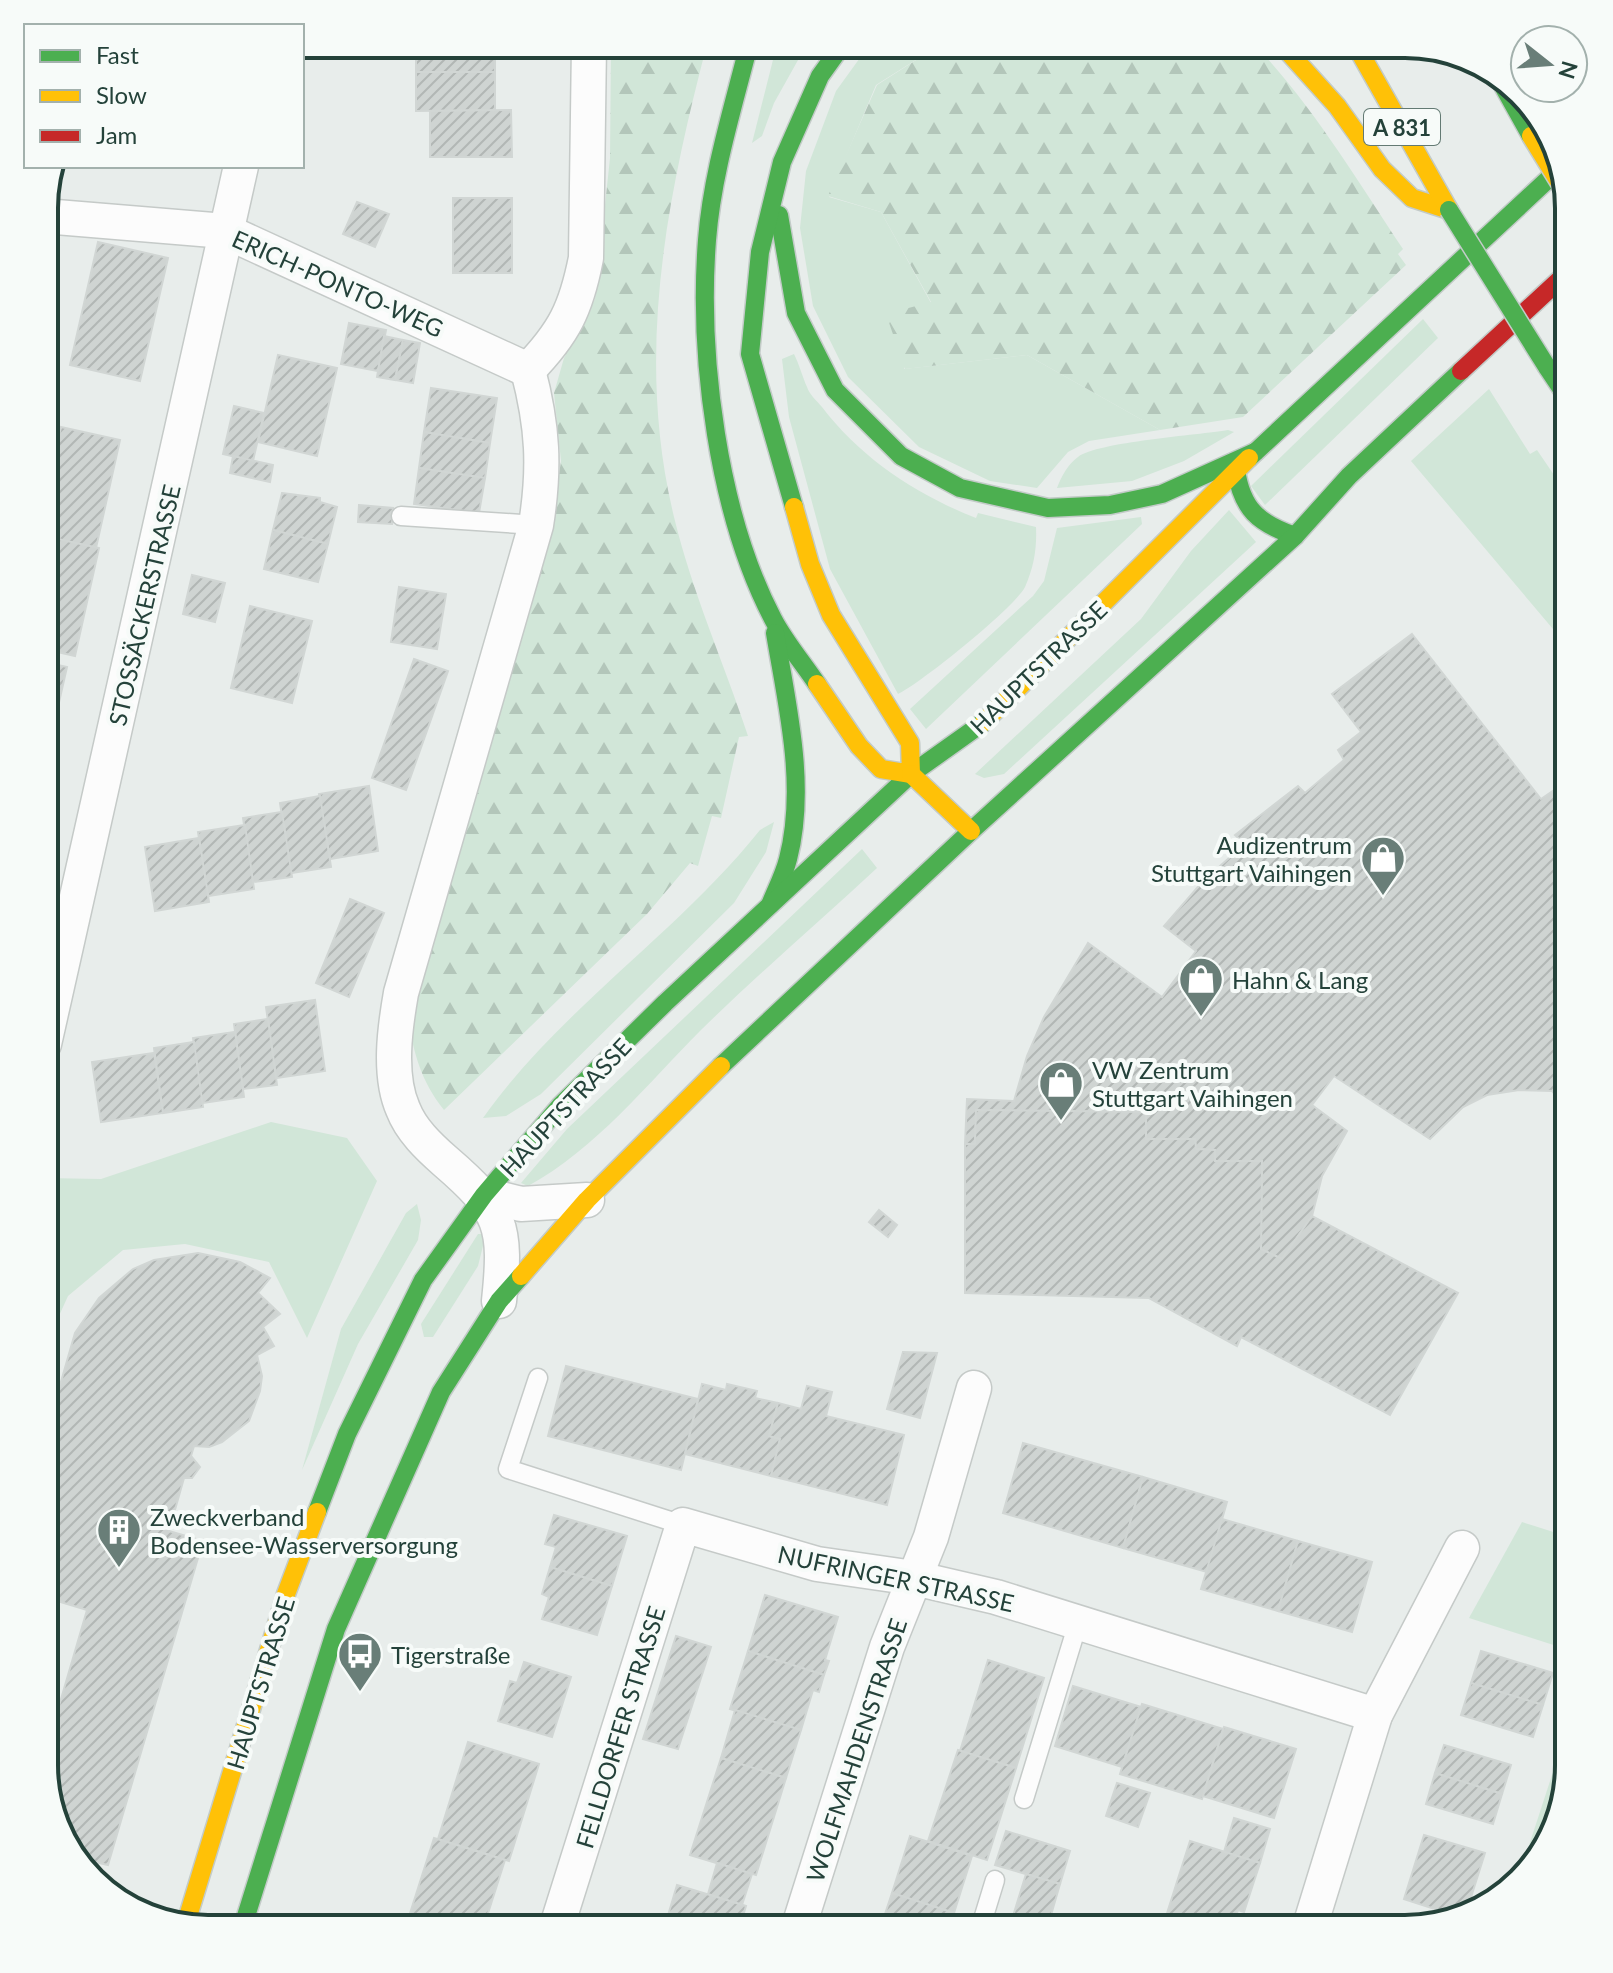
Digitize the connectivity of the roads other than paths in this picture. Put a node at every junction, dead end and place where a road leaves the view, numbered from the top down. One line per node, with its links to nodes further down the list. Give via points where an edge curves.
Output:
1 (589, 58): 15 (street, via 586,258 559,338)
2 (746, 58): 22 (main road, via 711,204 706,348 719,454 746,552)
3 (833, 58): 10 (main road, via 803,108)
4 (1294, 58): 11 (main road, via 1337,106 1382,169 1412,198)
5 (1363, 58): 11 (main road, A 831)
6 (1514, 105): 7 (main road, bridge)
7 (1548, 164)
8 (241, 168): 13 (street, STOSSÄCKERSTRASSE)
9 (1551, 176): 17 (main road, HAUPTSTRASSE)
10 (776, 192): 17 (main road, via 796,313 835,390 901,456 948,481 1006,501 1048,508 1110,505 1162,494); 23 (main road, via 760,252 750,354 810,564 845,641 910,743)
11 (1449, 210): 16 (main road, A 831, bridge)
12 (58, 217): 13 (street, ERICH-PONTO-WEG)
13 (225, 231): 15 (street, ERICH-PONTO-WEG); 26 (street, STOSSÄCKERSTRASSE)
14 (1555, 284): 21 (main road, HAUPTSTRASSE, via 1349,476)
15 (528, 370): 20 (street, HAUPTSTRASSE, via 540,418 544,474)
16 (1555, 379)
17 (1255, 452): 18 (main road, HAUPTSTRASSE)
18 (1236, 470): 21 (main road, via 1239,492 1253,518); 23 (main road, HAUPTSTRASSE, via 977,729)
19 (401, 516): 20 (lane)
20 (536, 525): 27 (street, HAUPTSTRASSE, via 395,1029 402,1108 417,1134)
21 (1295, 536): 24 (main road, HAUPTSTRASSE)
22 (773, 619): 23 (main road, via 859,746 881,769); 25 (main road, via 797,767 789,856)
23 (911, 774): 24 (main road); 25 (main road, HAUPTSTRASSE)
24 (971, 831): 28 (main road, HAUPTSTRASSE)
25 (770, 905): 27 (main road, HAUPTSTRASSE, via 560,1106)
26 (58, 947)
27 (484, 1195): 28 (street, HAUPTSTRASSE, via 521,1204); 29 (street, HAUPTSTRASSE, via 500,1229 504,1259); 31 (main road, HAUPTSTRASSE, via 423,1280)
28 (587, 1200): 29 (main road, HAUPTSTRASSE)
29 (499, 1301): 35 (main road, HAUPTSTRASSE)
30 (411, 1352): 31 (main road)
31 (384, 1354): 43 (main road, HAUPTSTRASSE, via 347,1434 286,1594)
32 (431, 1364): 35 (main road)
33 (538, 1378): 36 (lane, NUFRINGER STRASSE, via 508,1469)
34 (974, 1388): 38 (street, WOLFMAHDENSTRASSE)
35 (441, 1392): 44 (main road, HAUPTSTRASSE, via 336,1629)
36 (683, 1525): 38 (street, NUFRINGER STRASSE, via 817,1564); 45 (street, FELLDORFER STRASSE)
37 (1462, 1548): 40 (street)
38 (914, 1578): 39 (street, NUFRINGER STRASSE); 46 (street, WOLFMAHDENSTRASSE)
39 (1078, 1623): 40 (street, NUFRINGER STRASSE); 41 (lane)
40 (1375, 1715): 48 (street)
41 (1024, 1799)
42 (995, 1880): 47 (lane)
43 (189, 1914)
44 (246, 1915)
45 (560, 1915)
46 (802, 1915)
47 (984, 1915)
48 (1313, 1915)

